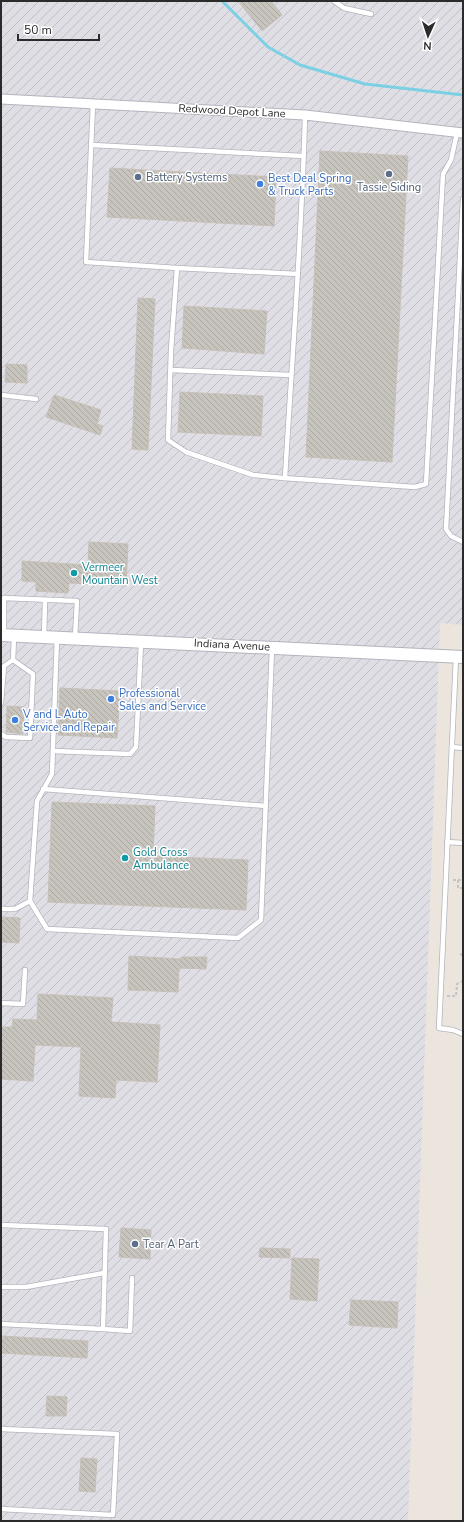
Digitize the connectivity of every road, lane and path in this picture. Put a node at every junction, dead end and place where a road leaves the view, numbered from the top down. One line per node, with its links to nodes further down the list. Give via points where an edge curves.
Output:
1 (334, 1): 2 (lane, via 344,8)
2 (371, 14)
3 (1, 99): 4 (street, Redwood Depot Lane)
4 (93, 104): 5 (street, Redwood Depot Lane); 7 (lane)
5 (305, 115): 6 (street, Redwood Depot Lane); 8 (lane)
6 (460, 133): 16 (lane, via 451,160 443,174 426,484 416,487)
7 (92, 146): 8 (lane); 10 (lane, via 86,262)
8 (303, 156): 11 (lane)
9 (463, 199): 17 (lane, via 446,528 451,536)
10 (176, 268): 11 (lane); 12 (lane)
11 (298, 274): 13 (lane)
12 (171, 370): 13 (lane); 16 (lane, via 168,440 186,452 253,475)
13 (291, 374): 16 (lane)
14 (1, 395): 15 (lane)
15 (36, 399)
16 (285, 478)
17 (463, 542)
18 (45, 600): 19 (lane, via 4,598); 20 (lane); 22 (lane, via 77,601)
19 (6, 635): 20 (street, Indiana Avenue); 26 (lane)
20 (44, 637): 21 (street, Indiana Avenue)
21 (57, 637): 22 (street, Indiana Avenue); 31 (lane)
22 (75, 638): 23 (street, Indiana Avenue)
23 (141, 641): 24 (street, Indiana Avenue); 31 (lane, via 136,747 130,754)
24 (272, 647): 25 (street, Indiana Avenue); 33 (lane)
25 (460, 657): 29 (lane)
26 (14, 660): 27 (lane, via 4,666); 28 (lane, via 33,674 30,738 6,737)
27 (1, 703)
28 (1, 734)
29 (452, 747): 30 (lane); 34 (lane)
30 (463, 748)
31 (53, 751): 32 (lane, via 52,774)
32 (43, 790): 33 (lane); 40 (lane, via 37,801)
33 (266, 806): 40 (lane, via 261,920 238,938 47,929)
34 (447, 842): 35 (lane); 46 (lane, via 439,1028)
35 (463, 843)
36 (452, 880): 37 (path)
37 (458, 880): 38 (path); 39 (path, via 458,888)
38 (463, 880)
39 (463, 888)
40 (30, 901): 41 (lane, via 15,910)
41 (1, 909)
42 (25, 970): 45 (lane, via 23,1004)
43 (463, 982): 44 (path, via 457,984)
44 (456, 996)
45 (1, 1003)
46 (463, 1034)
47 (1, 1225): 48 (lane, via 106,1229)
48 (104, 1273): 50 (lane, via 26,1288); 52 (lane)
49 (132, 1278): 52 (lane, via 130,1331)
50 (1, 1287)
51 (1, 1324): 52 (lane)
52 (102, 1329)
53 (1, 1429): 54 (lane, via 117,1434 113,1515)
54 (1, 1509)

